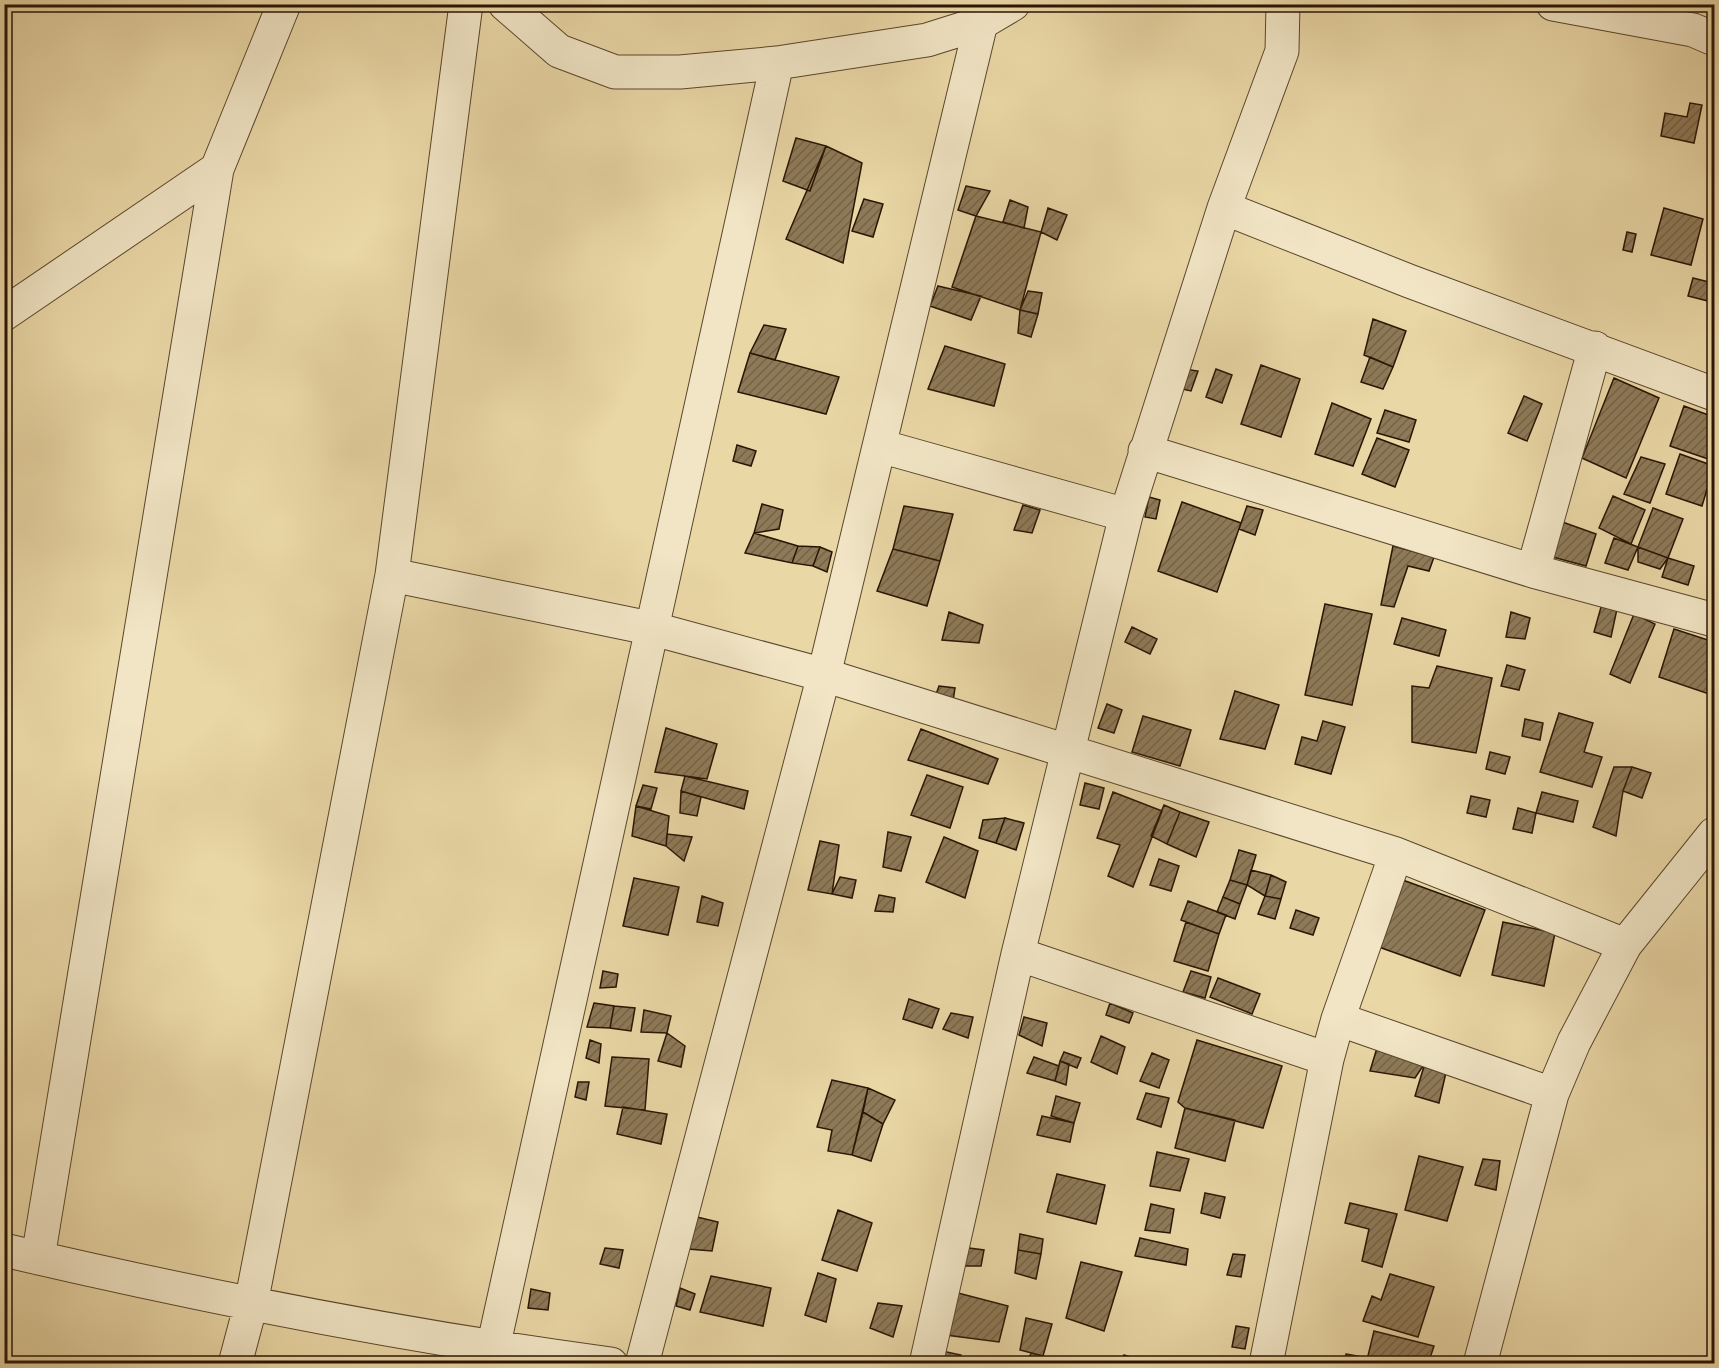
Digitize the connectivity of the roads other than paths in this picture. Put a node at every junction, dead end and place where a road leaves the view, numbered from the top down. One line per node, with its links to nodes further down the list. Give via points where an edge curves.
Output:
1 (284, 4): 10 (street)
2 (466, 4): 19 (street)
3 (505, 4): 9 (street, via 559,51 615,72 680,72)
4 (1013, 4): 7 (street)
5 (1283, 4): 11 (street, via 1282,51)
6 (1553, 4): 8 (street, via 1693,30)
7 (981, 23): 9 (street, via 927,40); 15 (street)
8 (1714, 39)
9 (777, 63): 21 (street)
10 (217, 169): 12 (street); 32 (street)
11 (1224, 208): 13 (street, via 1408,281); 16 (street)
12 (4, 314)
13 (1595, 348): 14 (street); 18 (street)
14 (1714, 394)
15 (880, 446): 17 (street); 22 (street)
16 (1145, 451): 17 (street); 18 (street)
17 (1126, 515): 23 (street)
18 (1533, 571): 20 (street)
19 (392, 576): 21 (street); 33 (street)
20 (1714, 620)
21 (654, 629): 22 (street); 34 (street)
22 (824, 675): 23 (street); 37 (street)
23 (1069, 750): 25 (street); 27 (street)
24 (1714, 834): 26 (street)
25 (1396, 854): 26 (street); 28 (street)
26 (1625, 945): 30 (street, via 1598,993)
27 (1018, 954): 29 (street); 38 (street)
28 (1338, 1019): 29 (street); 30 (street)
29 (1327, 1059): 39 (street)
30 (1552, 1094): 40 (street)
31 (4, 1250): 32 (street)
32 (38, 1258): 33 (street)
33 (251, 1304): 34 (street); 35 (street)
34 (493, 1348): 36 (street)
35 (235, 1364)
36 (611, 1364)
37 (642, 1364)
38 (927, 1364)
39 (1266, 1364)
40 (1480, 1364)

